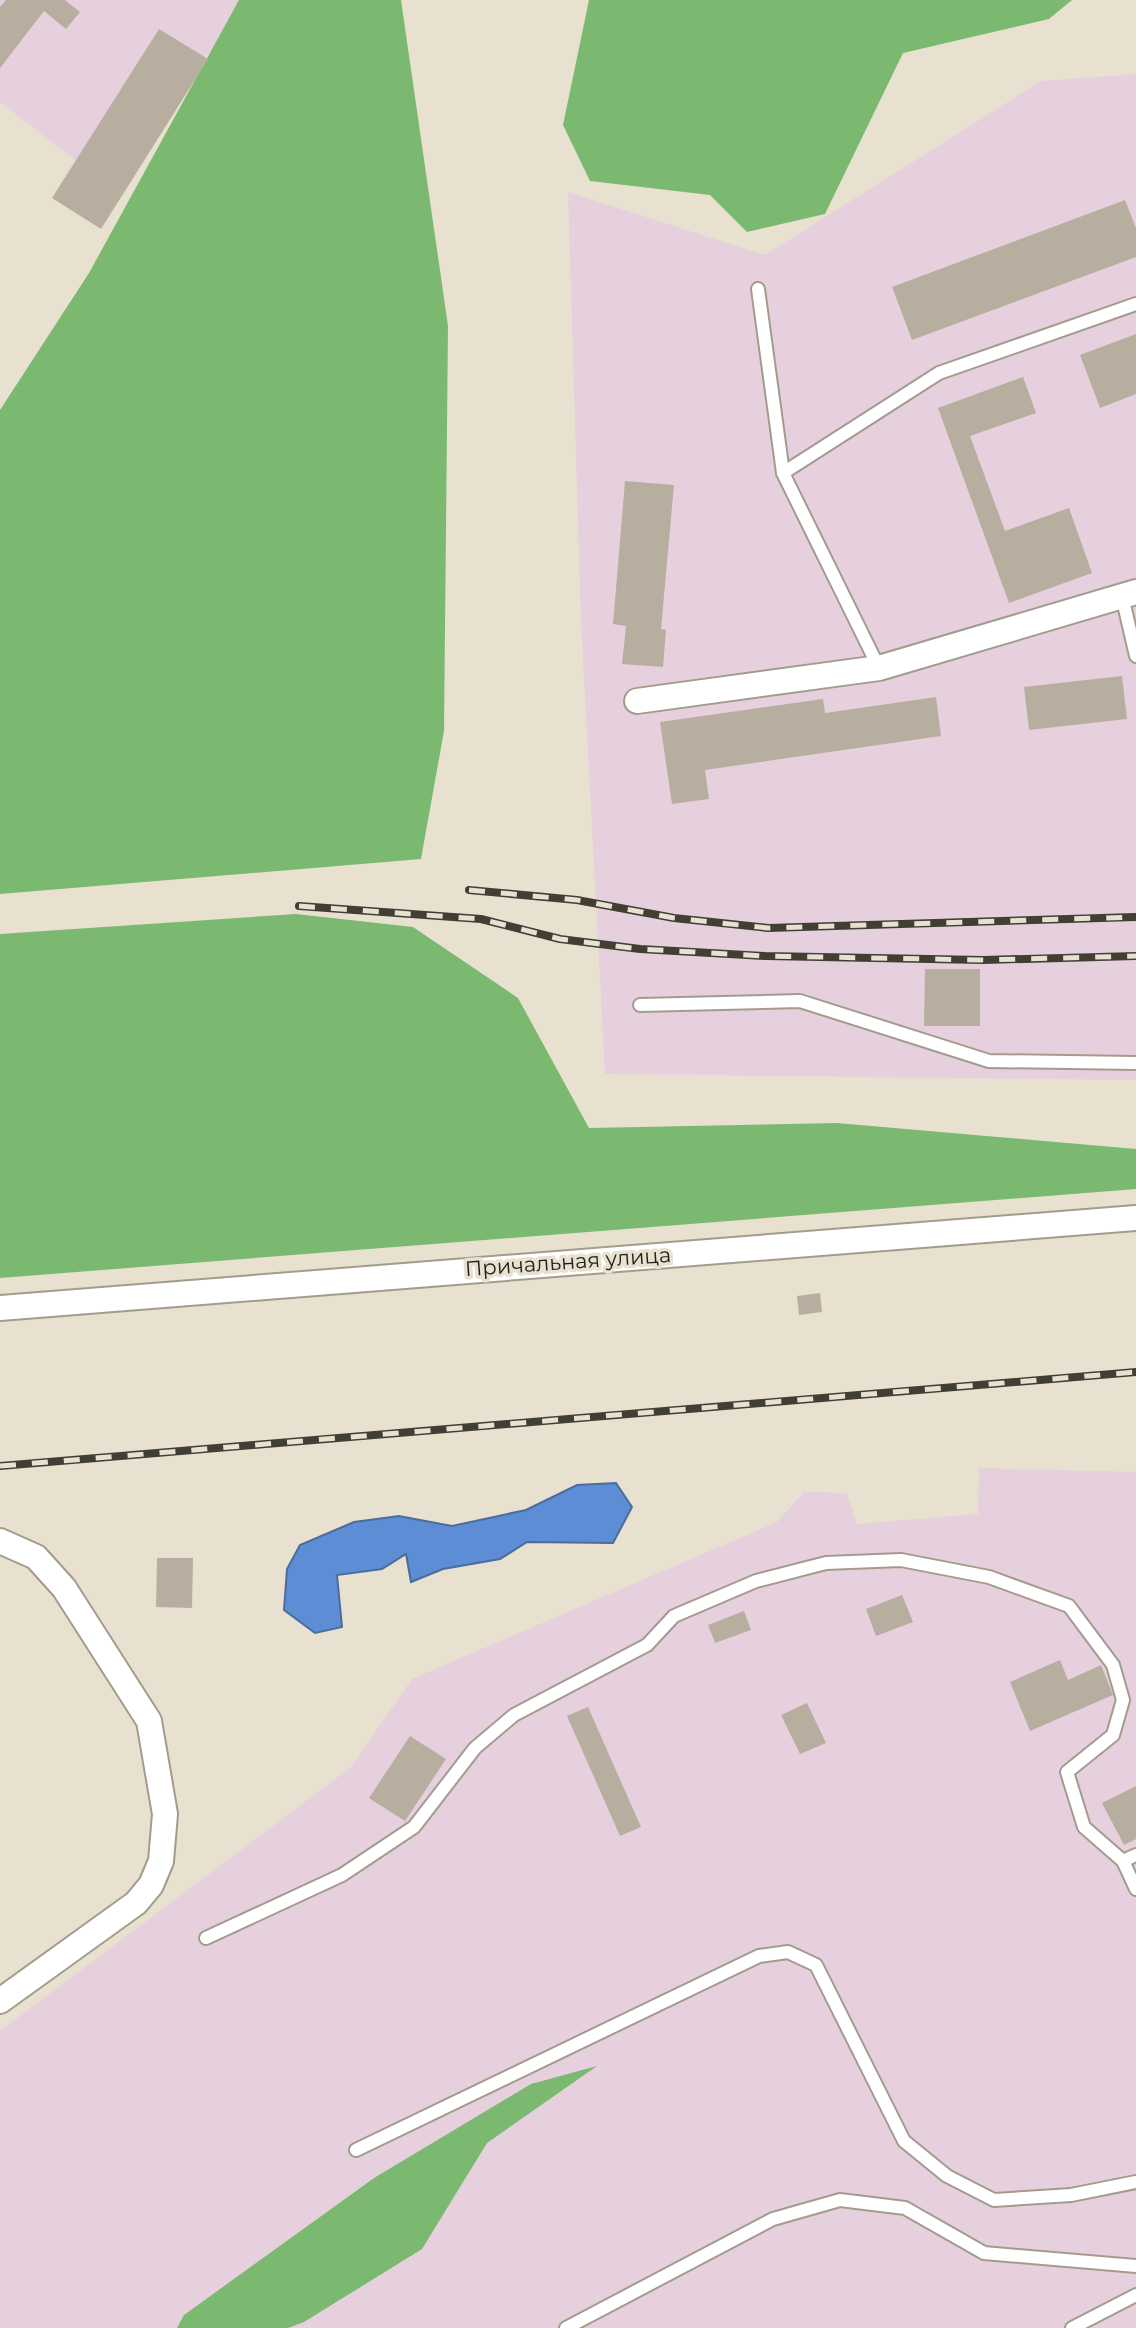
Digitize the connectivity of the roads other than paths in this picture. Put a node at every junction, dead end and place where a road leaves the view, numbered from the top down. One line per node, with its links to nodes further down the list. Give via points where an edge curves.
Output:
1 (758, 289): 3 (lane)
2 (1136, 304): 3 (lane, via 939,373)
3 (783, 473): 6 (lane)
4 (1129, 594): 5 (lane); 6 (street)
5 (1136, 656)
6 (879, 668): 7 (street)
7 (637, 701)
8 (640, 1005): 9 (lane, via 800,1001 989,1061)
9 (1136, 1063)
10 (1136, 1218): 11 (street, Причальная улица)
11 (0, 1308)
12 (0, 1541): 17 (street, via 36,1557 64,1588 149,1721 165,1814 161,1861 136,1903)
13 (1136, 1855): 14 (lane)
14 (1123, 1861): 15 (lane); 16 (lane, via 1084,1826 1067,1772 1113,1735 1123,1700 1113,1665 1069,1606 989,1577 901,1560 827,1563 756,1581 674,1616 647,1645 514,1716 475,1748 414,1826 342,1875)
15 (1136, 1889)
16 (205, 1938)
17 (0, 2001)
18 (356, 2150): 19 (lane, via 760,1956 788,1952 816,1965 904,2141 947,2176 994,2200 1071,2195)
19 (1136, 2182)
20 (1136, 2266): 22 (lane, via 984,2253 905,2208 841,2200 773,2219)
21 (1136, 2295): 23 (lane)
22 (566, 2328)
23 (1072, 2328)

